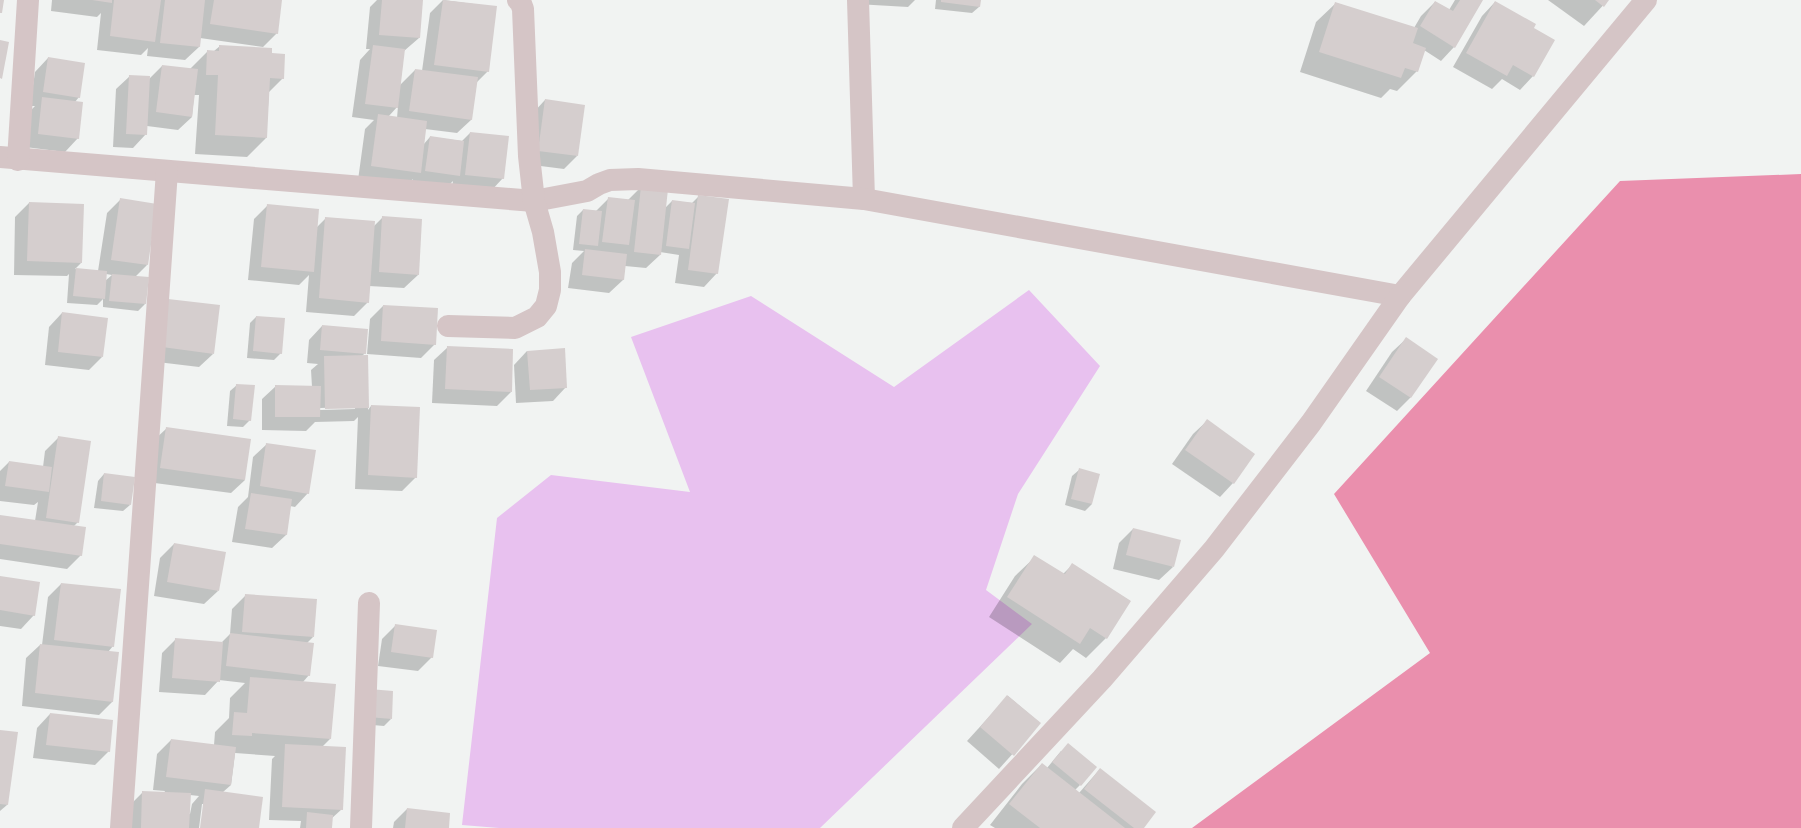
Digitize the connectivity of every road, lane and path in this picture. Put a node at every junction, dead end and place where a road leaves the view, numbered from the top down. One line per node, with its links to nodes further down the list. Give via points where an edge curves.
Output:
1 (28, 0): 5 (street)
2 (518, 0): 8 (street, via 523,9 529,156)
3 (858, 0): 7 (street)
4 (1646, 0): 9 (street)
5 (9, 158): 6 (street)
6 (166, 171): 8 (street); 12 (street)
7 (864, 199): 8 (street, via 624,179 599,184 587,191); 9 (street)
8 (534, 201): 10 (street, via 550,272 550,290 546,306 537,317 515,328)
9 (1400, 296): 14 (street, via 1311,423 1214,549 1102,679)
10 (448, 326)
11 (369, 603): 13 (street)
12 (121, 828)
13 (361, 828)
14 (963, 828)

